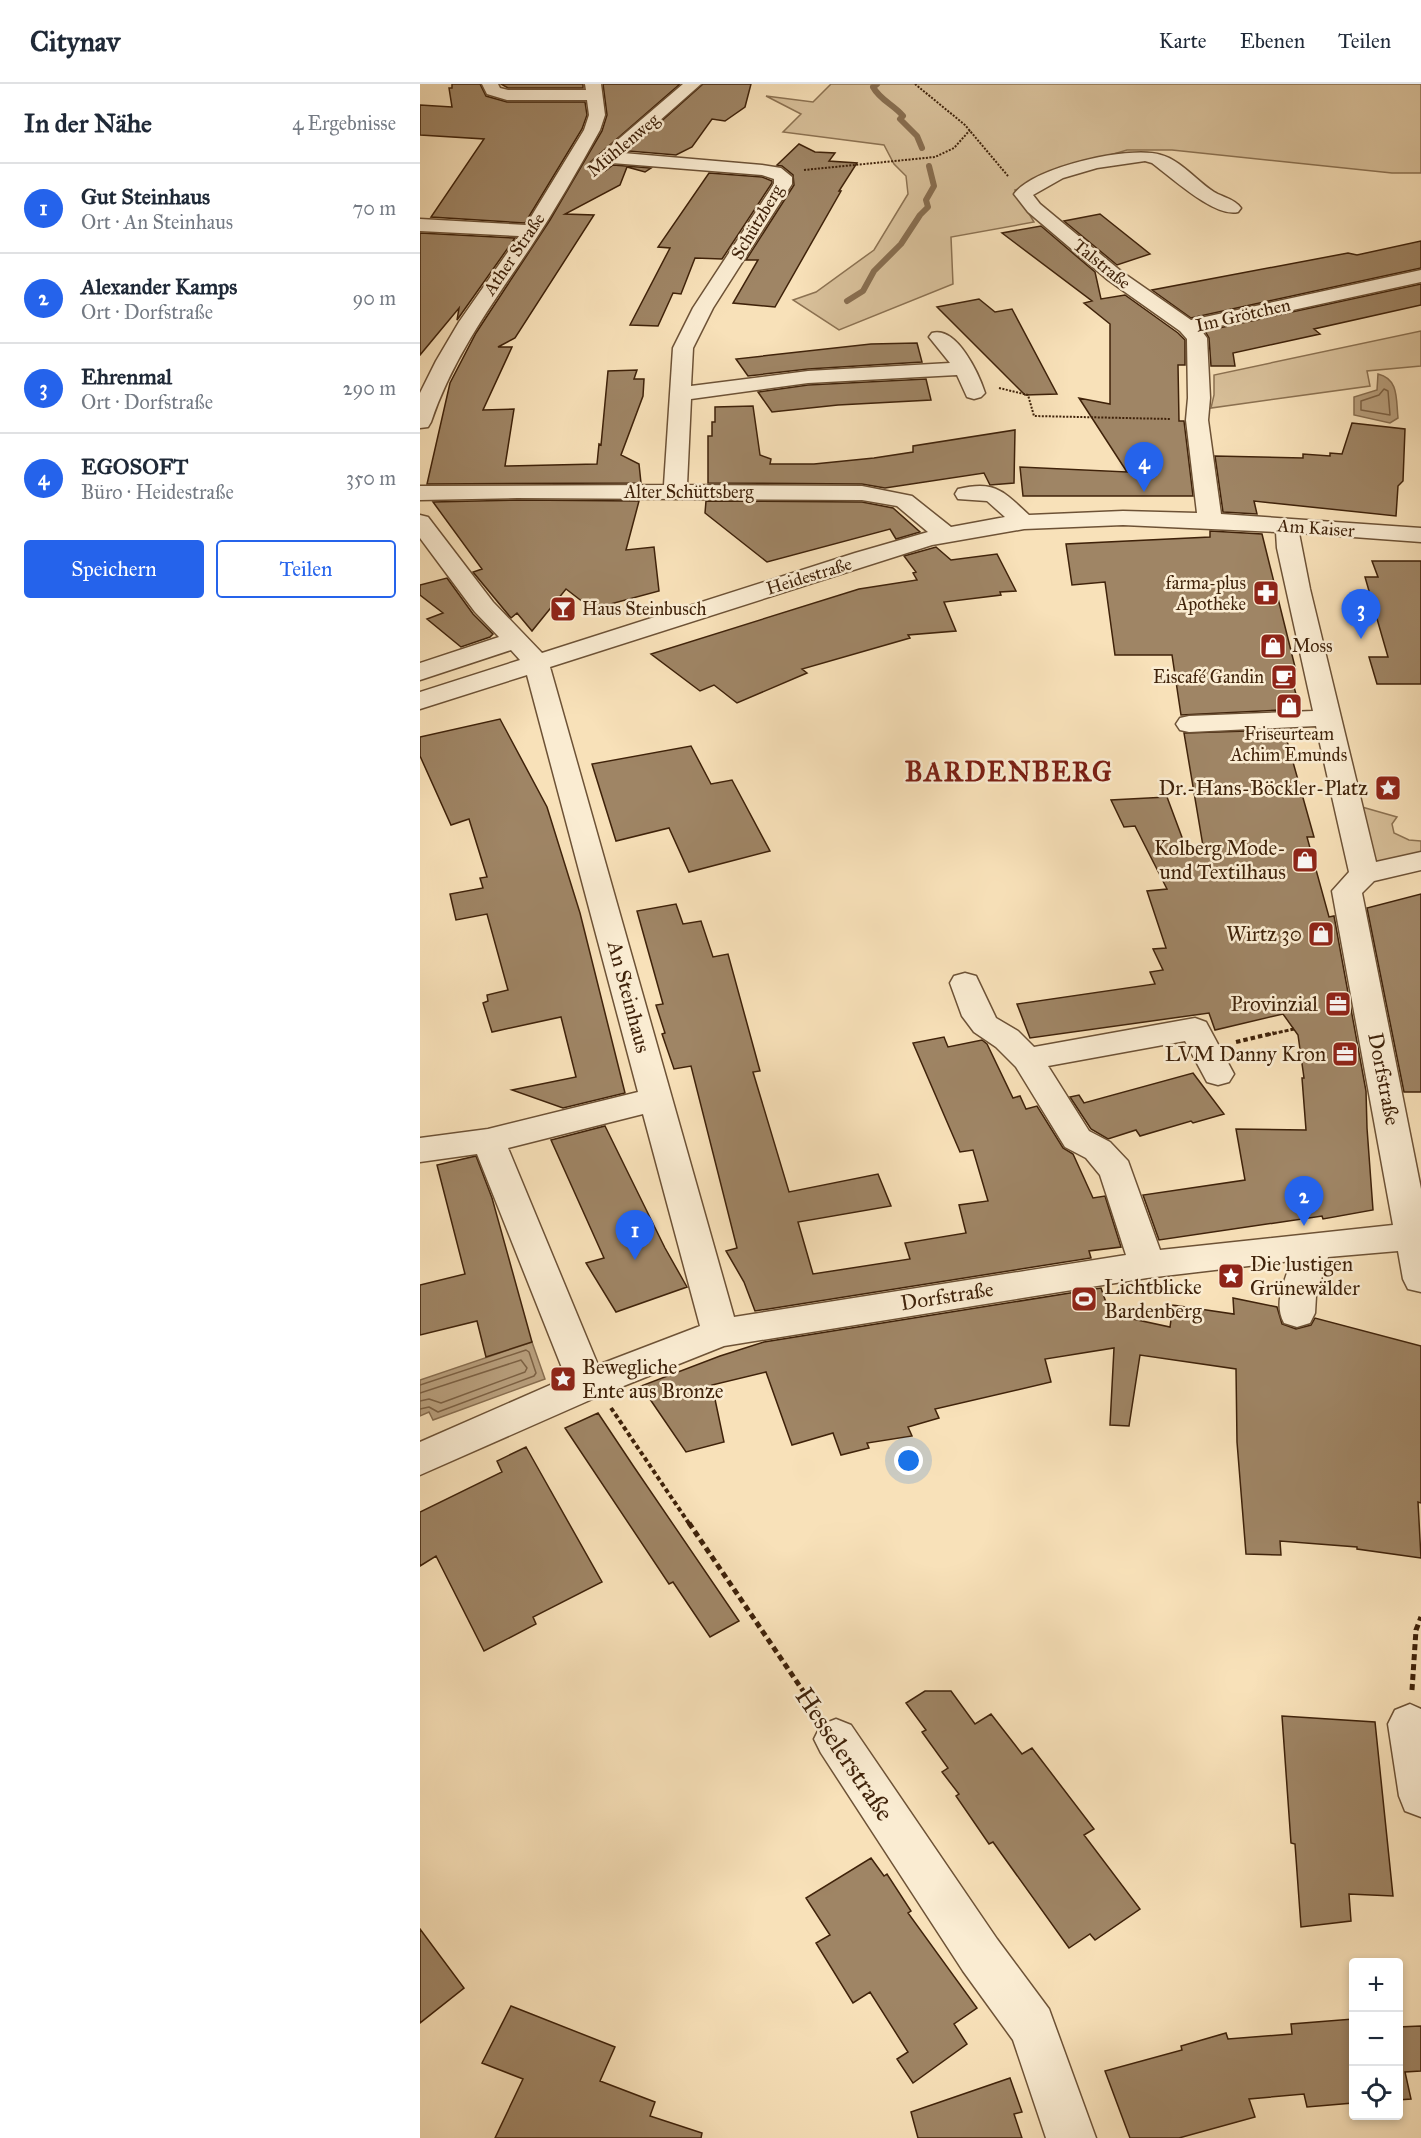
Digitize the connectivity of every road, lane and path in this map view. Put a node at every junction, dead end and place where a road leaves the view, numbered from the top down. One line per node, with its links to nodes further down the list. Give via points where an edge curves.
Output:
1 (490, 84): 4 (street, via 493,91 507,95)
2 (693, 84): 6 (street, Mühlenweg)
3 (915, 84): 5 (path)
4 (594, 89): 9 (street, Ather Straße, via 597,115 592,130)
5 (970, 130): 7 (path, via 954,148 935,157); 8 (path)
6 (608, 157): 7 (street, Schützberg); 9 (street, Mühlenweg)
7 (775, 172): 18 (street, Schützberg, via 783,177 783,184 690,332 684,348)
8 (1023, 194): 10 (street, via 1057,174 1095,163 1145,156 1158,159 1208,196); 14 (street, Talstraße, via 1034,208 1115,276)
9 (550, 202): 12 (street, Ather Straße)
10 (1232, 208)
11 (420, 225): 12 (street)
12 (531, 231): 21 (street, Ather Straße, via 459,338)
13 (1421, 276): 14 (street, Im Grötchen)
14 (1187, 327): 20 (street, Im Grötchen, via 1197,338)
15 (939, 337): 16 (street)
16 (966, 368): 17 (street); 18 (street, via 808,377)
17 (974, 393)
18 (682, 394): 23 (street, Schützberg)
19 (1028, 395): 20 (path, via 1034,416)
20 (1197, 420): 25 (street, Im Grötchen)
21 (420, 422)
22 (420, 493): 23 (street, Alter Schüttsberg)
23 (675, 493): 29 (street, Alter Schüttsberg, via 862,493 904,501)
24 (966, 494): 27 (street, via 993,494)
25 (1210, 520): 27 (street, Heidestraße); 28 (street, Am Kaiser)
26 (420, 522): 31 (street, via 484,607)
27 (1023, 522): 29 (street, Heidestraße)
28 (1287, 526): 30 (street, Am Kaiser); 35 (street)
29 (945, 534): 32 (street, Heidestraße)
30 (1421, 534)
31 (515, 640): 32 (street); 33 (street)
32 (536, 662): 34 (street, Heidestraße); 43 (street, An Steinhaus)
33 (420, 672)
34 (420, 701)
35 (1328, 718): 36 (street); 38 (street)
36 (1189, 724)
37 (1421, 861): 38 (street)
38 (1364, 874): 46 (street, Dorfstraße, via 1347,891)
39 (965, 983): 41 (street, via 985,1025)
40 (1294, 1029): 42 (path)
41 (1027, 1059): 42 (street, via 1195,1029); 48 (street, via 1077,1138 1098,1150 1116,1170)
42 (1212, 1062)
43 (657, 1099): 44 (street); 51 (street, An Steinhaus)
44 (488, 1141): 45 (street); 52 (street)
45 (420, 1150)
46 (1413, 1237): 47 (street, Dorfstraße); 49 (street)
47 (1314, 1245): 48 (street, Dorfstraße); 50 (street, via 1298,1296)
48 (1147, 1264): 51 (street, Dorfstraße)
49 (1421, 1279)
50 (1297, 1313)
51 (720, 1333): 52 (street, Dorfstraße)
52 (591, 1384): 53 (street, Dorfstraße); 56 (path, Hesselerstraße)
53 (420, 1459)
54 (1421, 1617): 55 (path, via 1416,1630)
55 (1410, 1724): 57 (street)
56 (836, 1740): 58 (street, Hesselerstraße, via 1032,2026)
57 (1421, 1796)
58 (1071, 2138)

